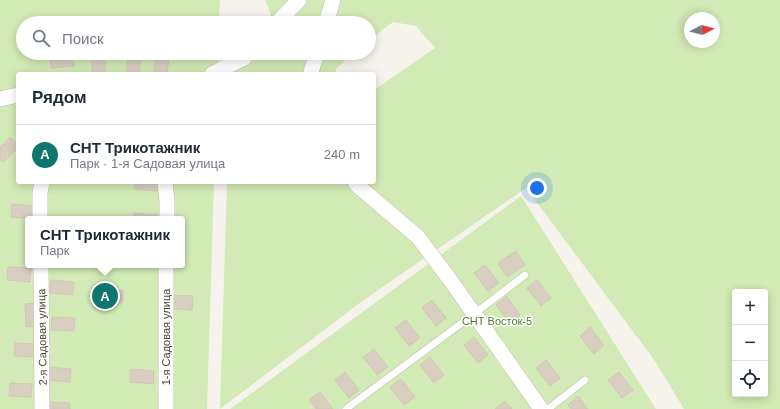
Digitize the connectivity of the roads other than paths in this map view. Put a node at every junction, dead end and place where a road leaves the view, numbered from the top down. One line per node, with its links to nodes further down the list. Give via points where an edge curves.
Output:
1 (299, 0): 3 (street)
2 (333, 0): 4 (street)
3 (284, 16)
4 (328, 16)
5 (240, 60): 7 (street)
6 (315, 60): 8 (street)
7 (216, 72)
8 (311, 72)
9 (16, 95): 10 (street)
10 (0, 99)
11 (42, 184): 14 (street)
12 (165, 184): 15 (street)
13 (356, 184): 19 (street, via 418,237)
14 (40, 216)
15 (167, 216)
16 (41, 268): 21 (street, 2-я Садовая улица)
17 (166, 268): 22 (street, 1-я Садовая улица)
18 (525, 275): 19 (lane)
19 (474, 314): 23 (lane); 24 (street)
20 (585, 380): 25 (lane)
21 (42, 409)
22 (166, 409)
23 (346, 409)
24 (541, 409)
25 (548, 409)

